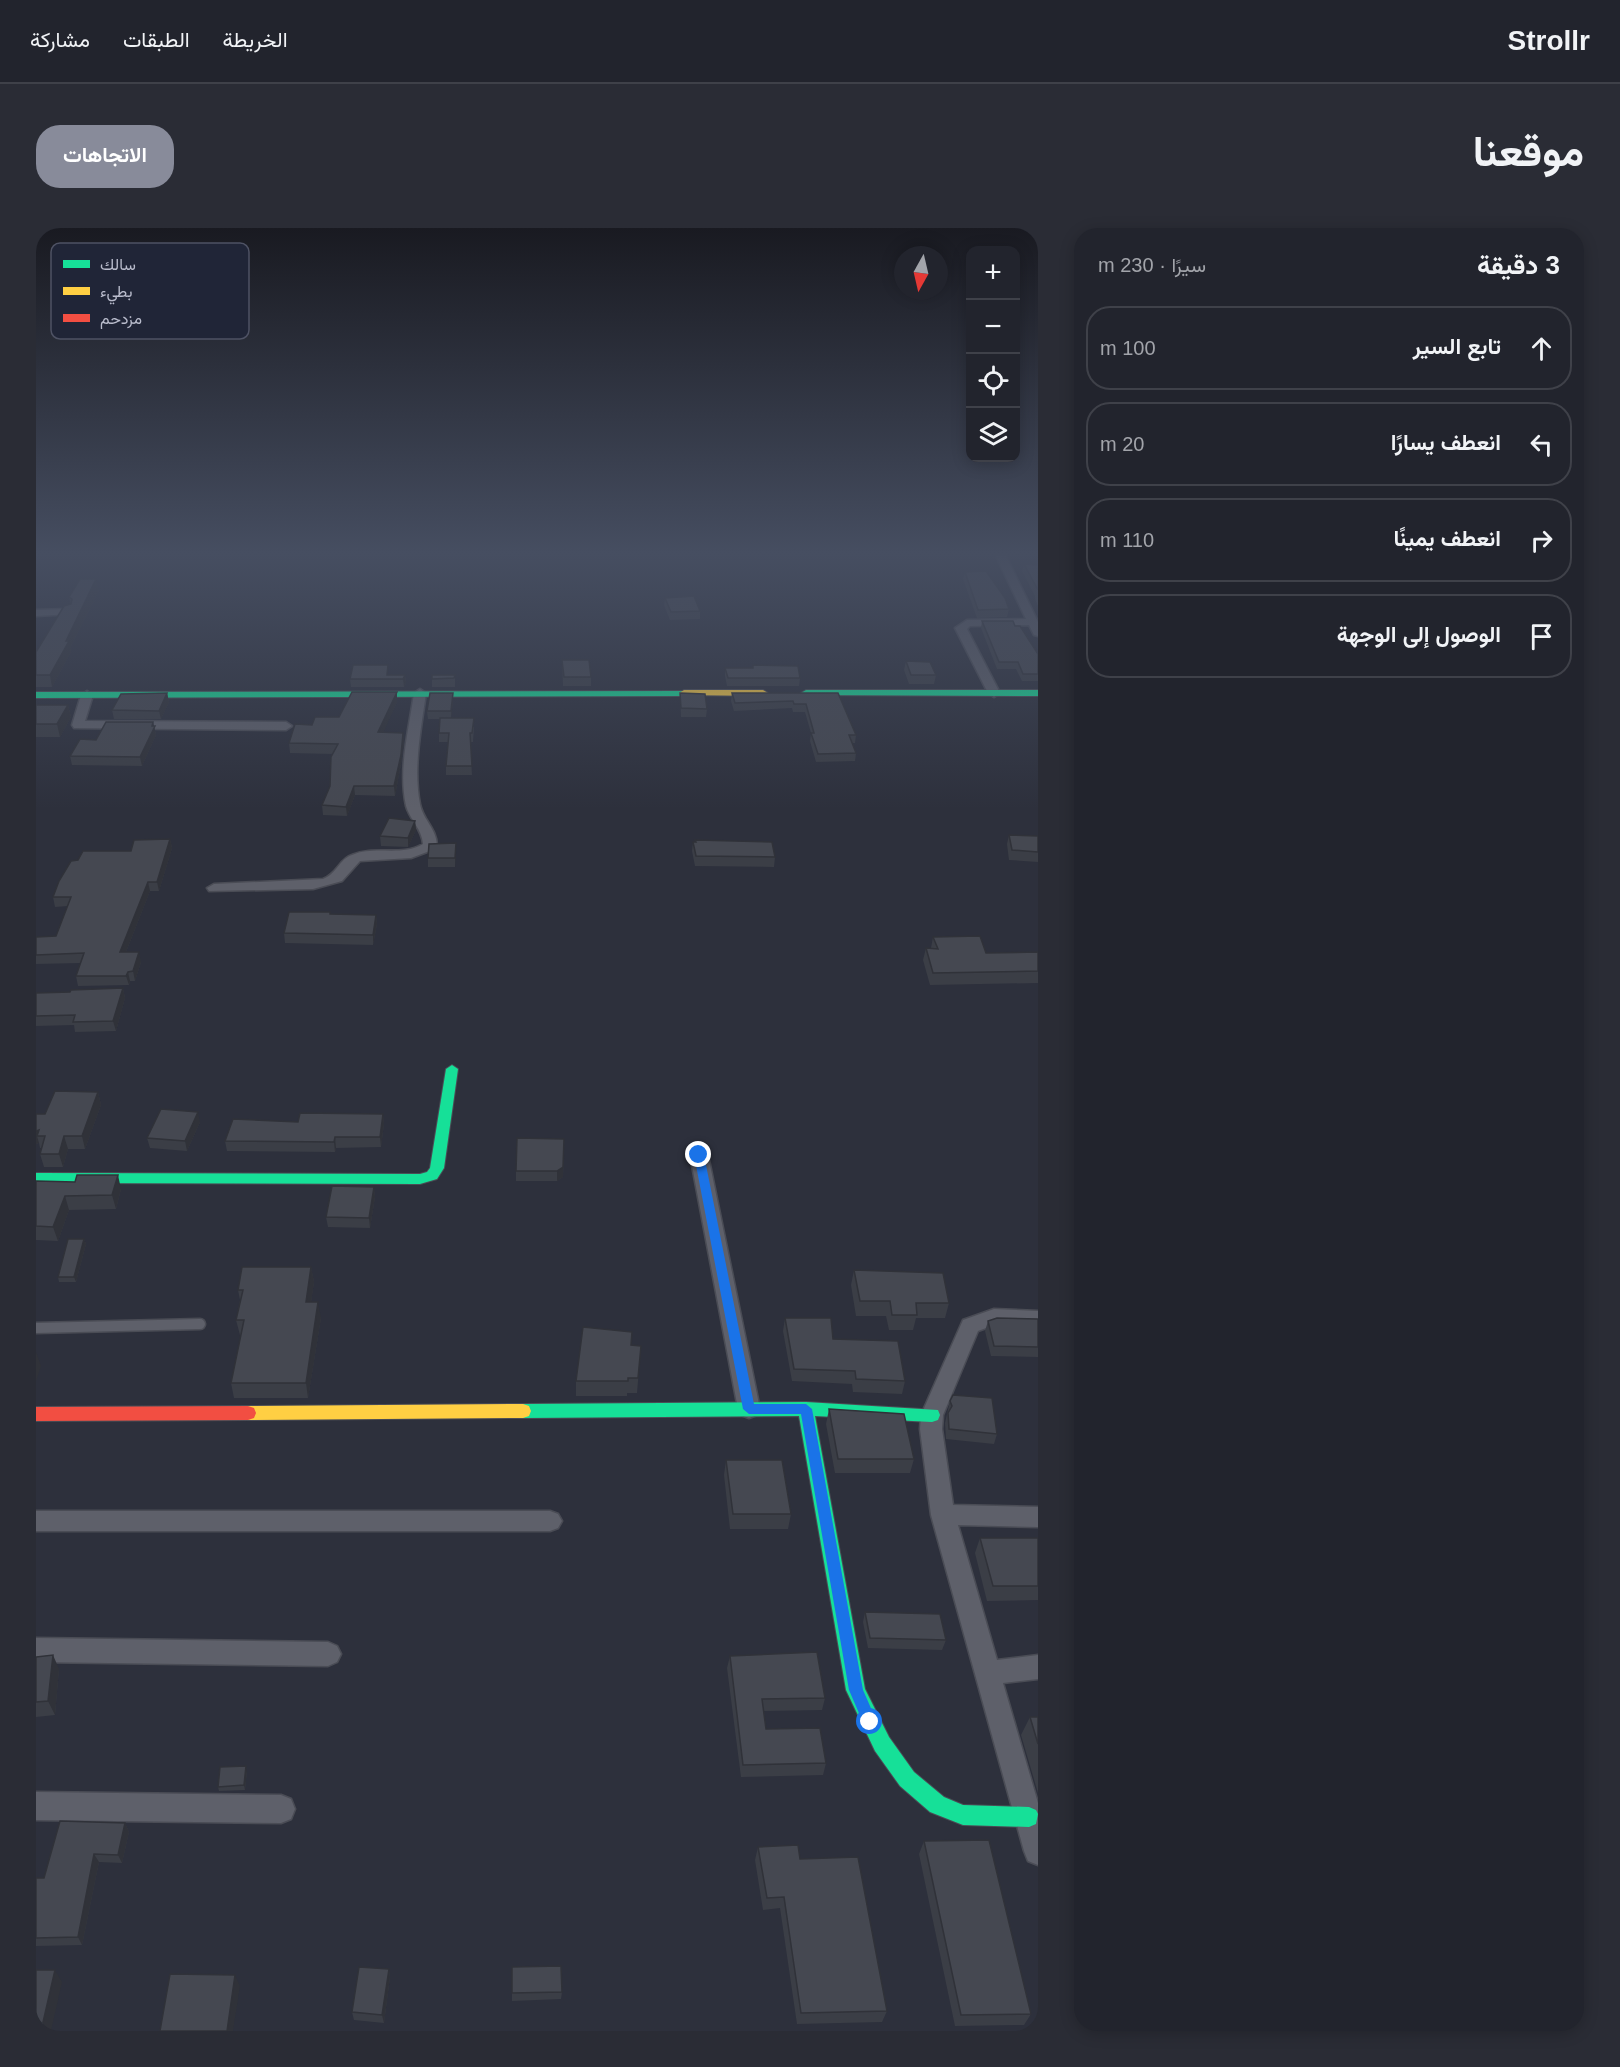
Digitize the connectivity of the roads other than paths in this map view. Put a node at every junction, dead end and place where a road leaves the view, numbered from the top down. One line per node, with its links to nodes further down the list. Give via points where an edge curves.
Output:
1 (967, 640): 3 (street)
2 (420, 693): 3 (street); 6 (street); 8 (street, via 411,775 413,807 431,838 430,846 409,856 356,858 340,875 313,885)
3 (994, 693): 4 (street)
4 (1038, 693)
5 (36, 695): 6 (street)
6 (87, 695): 7 (street, via 78,725)
7 (286, 726)
8 (214, 888)
9 (452, 1069): 11 (street, via 437,1168 432,1176)
10 (699, 1155): 15 (street)
11 (36, 1178)
12 (1038, 1319): 18 (street, via 979,1318 970,1326)
13 (200, 1324): 14 (lane)
14 (36, 1329)
15 (749, 1409): 16 (street); 17 (street)
16 (806, 1409): 18 (street); 29 (street, via 856,1690 870,1722 908,1782 927,1800 955,1813)
17 (36, 1414)
18 (932, 1415): 19 (street)
19 (943, 1515): 20 (street); 26 (street)
20 (1038, 1517)
21 (36, 1521): 22 (street)
22 (550, 1521)
23 (36, 1650): 24 (street)
24 (328, 1654)
25 (1038, 1667): 26 (street)
26 (988, 1673): 29 (street)
27 (36, 1806): 28 (street)
28 (282, 1809)
29 (1029, 1817): 30 (street)
30 (1038, 1851)

